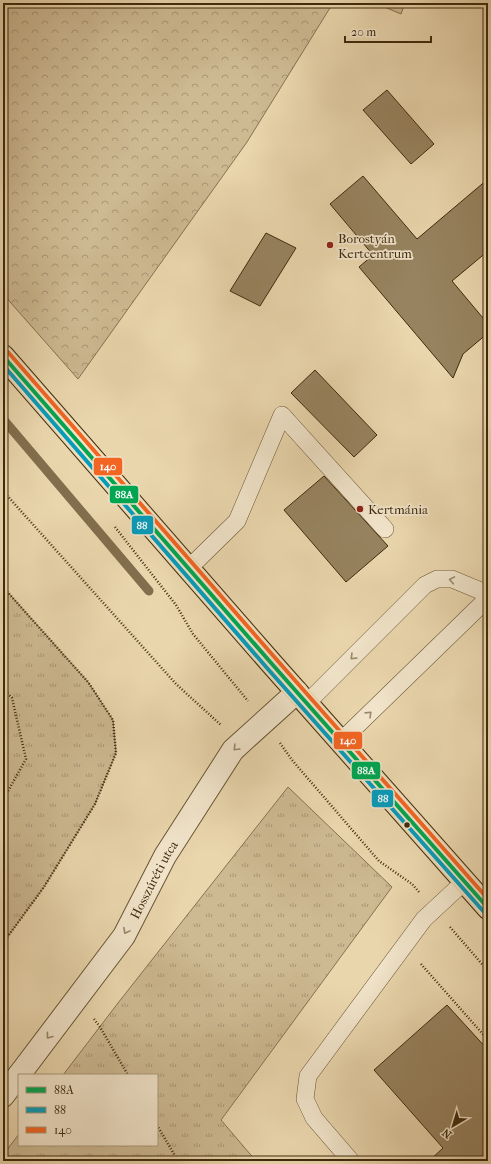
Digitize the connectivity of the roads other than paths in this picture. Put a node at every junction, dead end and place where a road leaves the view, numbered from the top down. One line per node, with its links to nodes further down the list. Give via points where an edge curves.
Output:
1 (3, 356): 3 (main road)
2 (385, 529): 3 (lane, via 282,415 237,521)
3 (189, 568): 6 (main road)
4 (488, 594): 6 (lane, one-way to 6, via 452,578 437,579 425,585)
5 (488, 598): 7 (lane, one-way to 5)
6 (302, 697): 7 (main road); 10 (street, Hosszúréti utca, one-way to 10, via 264,721 229,756 165,856 124,936)
7 (341, 741): 8 (main road)
8 (465, 881): 9 (main road); 13 (lane, via 424,919 308,1076 305,1098 314,1118)
9 (488, 908)
10 (20, 1074)
11 (18, 1076): 12 (street, Hosszúréti utca)
12 (3, 1096)
13 (352, 1161)

